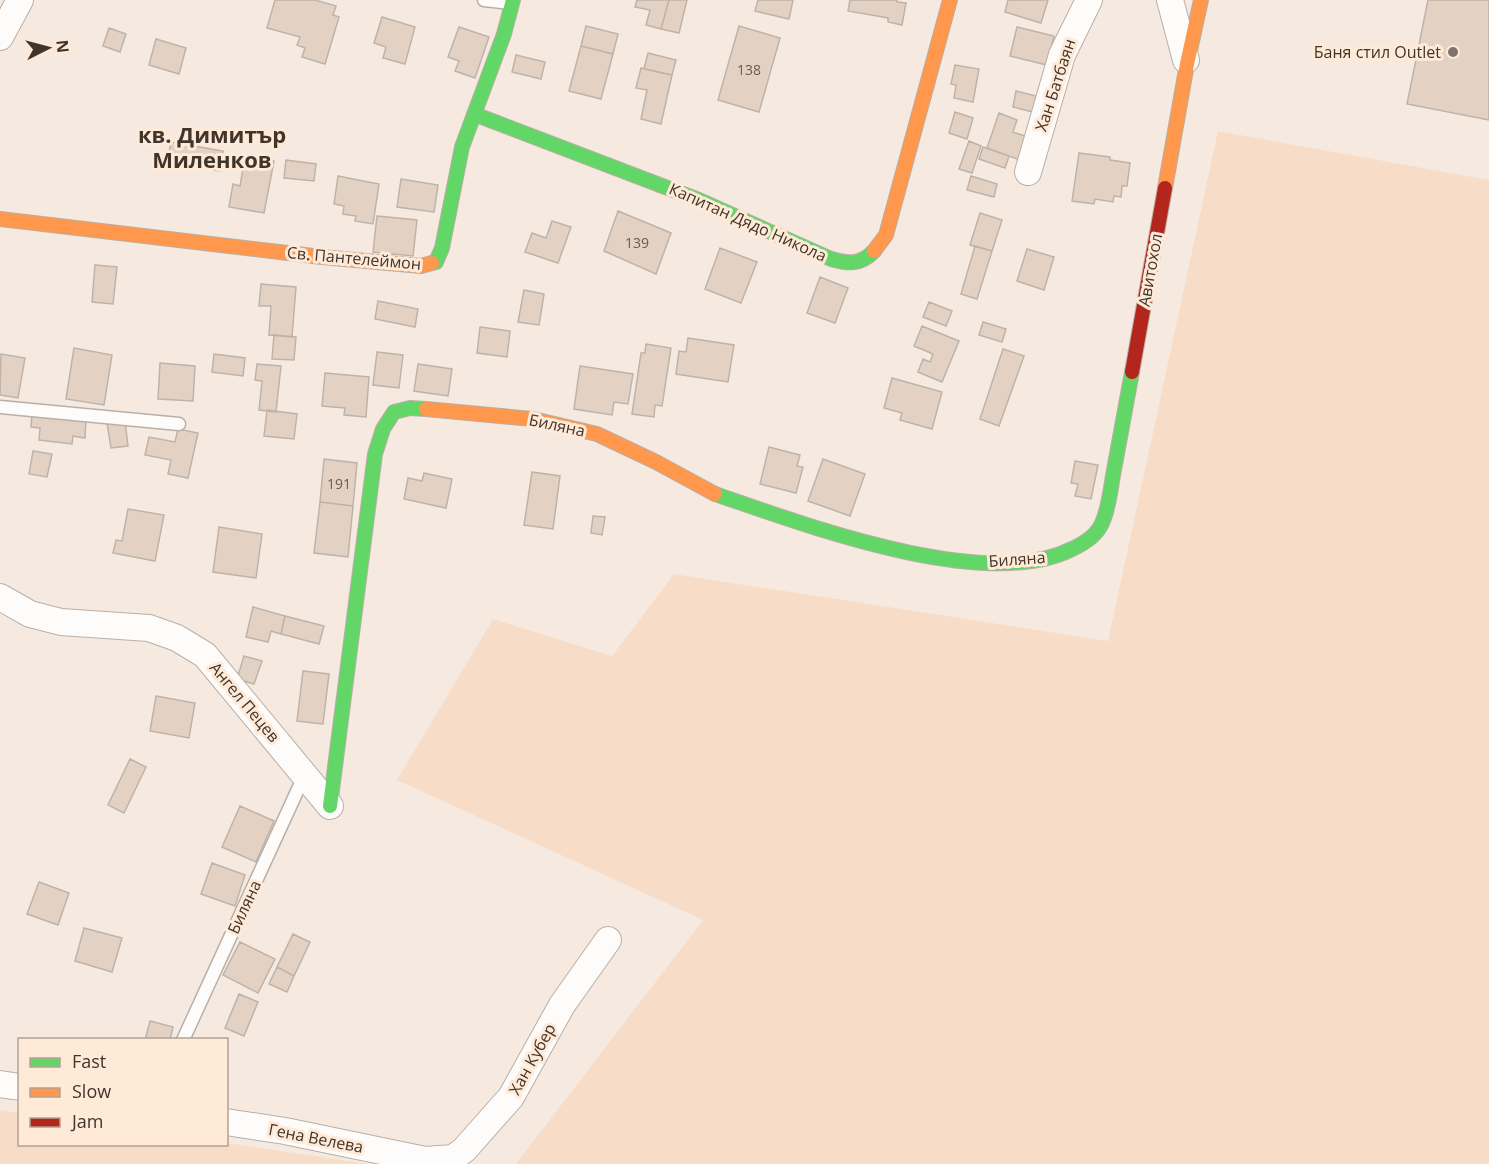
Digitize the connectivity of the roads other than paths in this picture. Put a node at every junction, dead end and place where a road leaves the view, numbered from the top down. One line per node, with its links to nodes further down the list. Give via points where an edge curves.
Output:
1 (20, 0): 8 (street)
2 (484, 0): 7 (lane)
3 (950, 0): 10 (street, Капитан Дядо Никола, via 886,235 863,262 847,264 831,259 659,183)
4 (1089, 0): 11 (street, Хан Батбаян, via 1062,55)
5 (1170, 0): 9 (street)
6 (1201, 0): 9 (street, Авитохол)
7 (512, 1): 10 (street, Св. Пантелеймон)
8 (0, 37)
9 (1187, 64): 15 (street, Авитохол, via 1111,488 1102,524)
10 (474, 114): 12 (street, Св. Пантелеймон, via 462,147 442,248 436,262 421,266)
11 (1028, 172)
12 (0, 219)
13 (0, 407): 14 (lane)
14 (179, 424)
15 (1090, 536): 18 (street, Биляна, via 1058,556 1032,561 941,559 863,541 711,493 597,434 533,419 471,412 410,408 394,412 383,429 375,454)
16 (0, 597): 17 (street, Ангел Пецев, via 30,614 61,622 149,628 177,638 205,655)
17 (305, 774): 18 (street, Ангел Пецев); 20 (lane, Биляна)
18 (330, 806)
19 (608, 940): 24 (street, Хан Кубер, via 562,1005 511,1097 464,1150 453,1158)
20 (184, 1038)
21 (0, 1084): 22 (street)
22 (18, 1087)
23 (228, 1122): 24 (street, Гена Велева)
24 (440, 1160)

